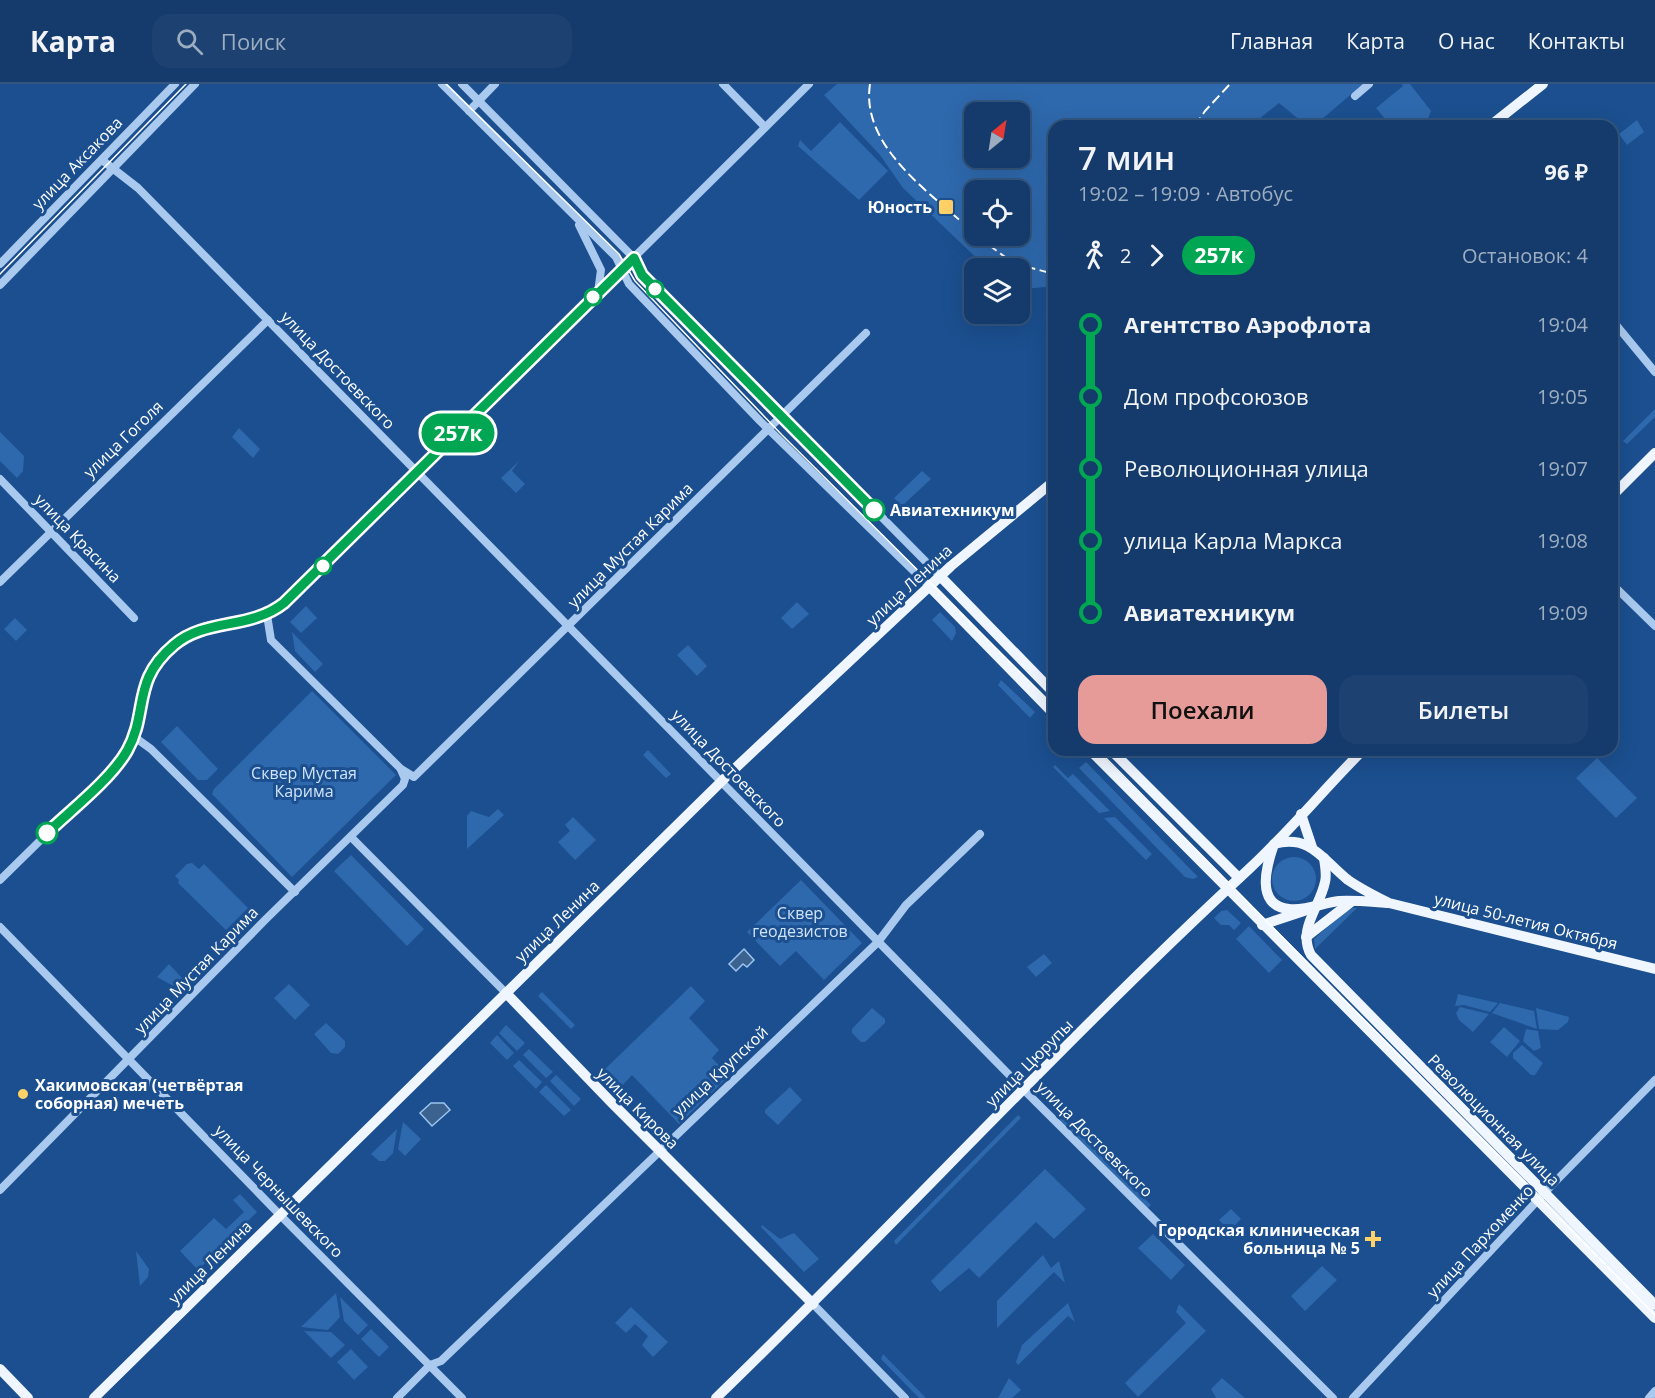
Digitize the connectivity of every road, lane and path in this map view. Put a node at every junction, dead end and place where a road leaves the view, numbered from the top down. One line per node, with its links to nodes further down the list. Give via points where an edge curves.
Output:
1 (176, 84): 15 (street, улица Аксакова)
2 (195, 84): 16 (street)
3 (442, 84): 12 (street)
4 (462, 84): 11 (street)
5 (495, 84): 11 (street)
6 (723, 84): 14 (street)
7 (809, 84): 14 (street)
8 (1369, 84): 10 (street)
9 (1543, 84): 13 (main road)
10 (1355, 96)
11 (479, 101): 12 (street); 18 (street)
12 (469, 111): 17 (street)
13 (1498, 120)
14 (765, 127): 18 (street)
15 (102, 160): 16 (street, улица Достоевского); 19 (street, улица Аксакова)
16 (113, 171): 21 (street); 23 (street, улица Достоевского, via 138,188)
17 (571, 212): 20 (street); 22 (street, via 601,270)
18 (634, 258): 20 (street); 27 (street, via 642,275)
19 (0, 264)
20 (622, 268): 22 (street); 28 (street, via 629,284)
21 (0, 285)
22 (598, 291): 30 (street)
23 (267, 320): 30 (street, улица Достоевского); 34 (street, улица Гоголя)
24 (1618, 327): 26 (street)
25 (866, 333): 27 (street, улица Мустая Карима)
26 (1655, 372)
27 (782, 416): 28 (street, улица Мустая Карима); 35 (street)
28 (768, 428): 37 (street); 41 (street, улица Мустая Карима)
29 (1655, 453): 33 (main road)
30 (418, 473): 39 (street, via 294,594); 41 (street, улица Достоевского)
31 (0, 479): 34 (street, улица Красина)
32 (1048, 486): 35 (main road, улица Ленина)
33 (1618, 490)
34 (51, 531): 36 (street, улица Гоголя); 40 (street, улица Красина)
35 (940, 576): 37 (main road, улица Ленина); 43 (main road)
36 (0, 582)
37 (929, 586): 44 (main road); 50 (main road, улица Ленина)
38 (1618, 590): 42 (street)
39 (267, 615): 45 (street, via 207,628 176,643 148,677); 49 (street, via 271,640)
40 (134, 618)
41 (569, 626): 49 (street, улица Мустая Карима, via 414,777); 50 (street, улица Достоевского)
42 (1655, 626)
43 (1048, 687)
44 (1048, 708)
45 (133, 736): 58 (street, via 113,769); 60 (street, via 151,749)
46 (1096, 756): 59 (main road)
47 (1117, 756): 57 (main road)
48 (1358, 756): 51 (main road, улица Цюрупы)
49 (401, 769): 53 (street, улица Мустая Карима, via 403,785)
50 (721, 782): 67 (street, улица Достоевского); 69 (main road, улица Ленина)
51 (1301, 814): 54 (main road, улица Цюрупы); 55 (main road)
52 (980, 834): 67 (street, улица Крупской, via 906,905)
53 (351, 837): 60 (street, улица Мустая Карима); 69 (street, улица Кирова)
54 (1274, 844): 55 (main road, via 1289,840); 57 (main road, улица Цюрупы); 63 (main road, via 1265,871 1270,898 1290,909)
55 (1312, 847): 56 (main road)
56 (1324, 858): 62 (main road, улица 50-летия Октября, via 1350,881); 63 (main road, via 1325,882)
57 (1239, 878): 59 (main road, улица Цюрупы)
58 (0, 880)
59 (1227, 889): 64 (main road); 72 (main road, улица Цюрупы)
60 (295, 891): 70 (street, улица Мустая Карима)
61 (1351, 902): 62 (main road, улица 50-летия Октября); 63 (main road, улица 50-летия Октября); 66 (main road)
62 (1389, 903): 68 (main road, улица 50-летия Октября)
63 (1314, 906): 64 (main road); 66 (main road)
64 (1262, 925): 75 (main road)
65 (0, 927): 70 (street, улица Чернышевского)
66 (1306, 937): 75 (main road, Революционная улица, via 1311,955)
67 (878, 942): 72 (street, улица Достоевского); 73 (street, улица Крупской)
68 (1655, 969)
69 (506, 993): 73 (main road, улица Кирова); 76 (main road, улица Ленина)
70 (130, 1060): 74 (street, улица Мустая Карима); 76 (street, улица Чернышевского)
71 (1655, 1080): 75 (street, улица Пархоменко)
72 (1024, 1090): 77 (main road, улица Цюрупы); 89 (street, улица Достоевского)
73 (659, 1151): 77 (main road, улица Кирова); 80 (street, улица Крупской, via 441,1361)
74 (0, 1190)
75 (1541, 1196): 78 (main road, Революционная улица); 79 (main road); 90 (street, улица Пархоменко)
76 (279, 1214): 80 (street, улица Чернышевского); 84 (main road, улица Ленина)
77 (813, 1304): 87 (main road, улица Цюрупы); 88 (street, улица Кирова)
78 (1655, 1305)
79 (1655, 1318)
80 (429, 1365): 85 (street, улица Крупской); 86 (street, улица Чернышевского)
81 (0, 1369): 83 (main road)
82 (1655, 1391): 91 (street)
83 (28, 1398)
84 (94, 1398)
85 (398, 1398)
86 (462, 1398)
87 (716, 1398)
88 (905, 1398)
89 (1333, 1398)
90 (1353, 1398)
91 (1648, 1398)

